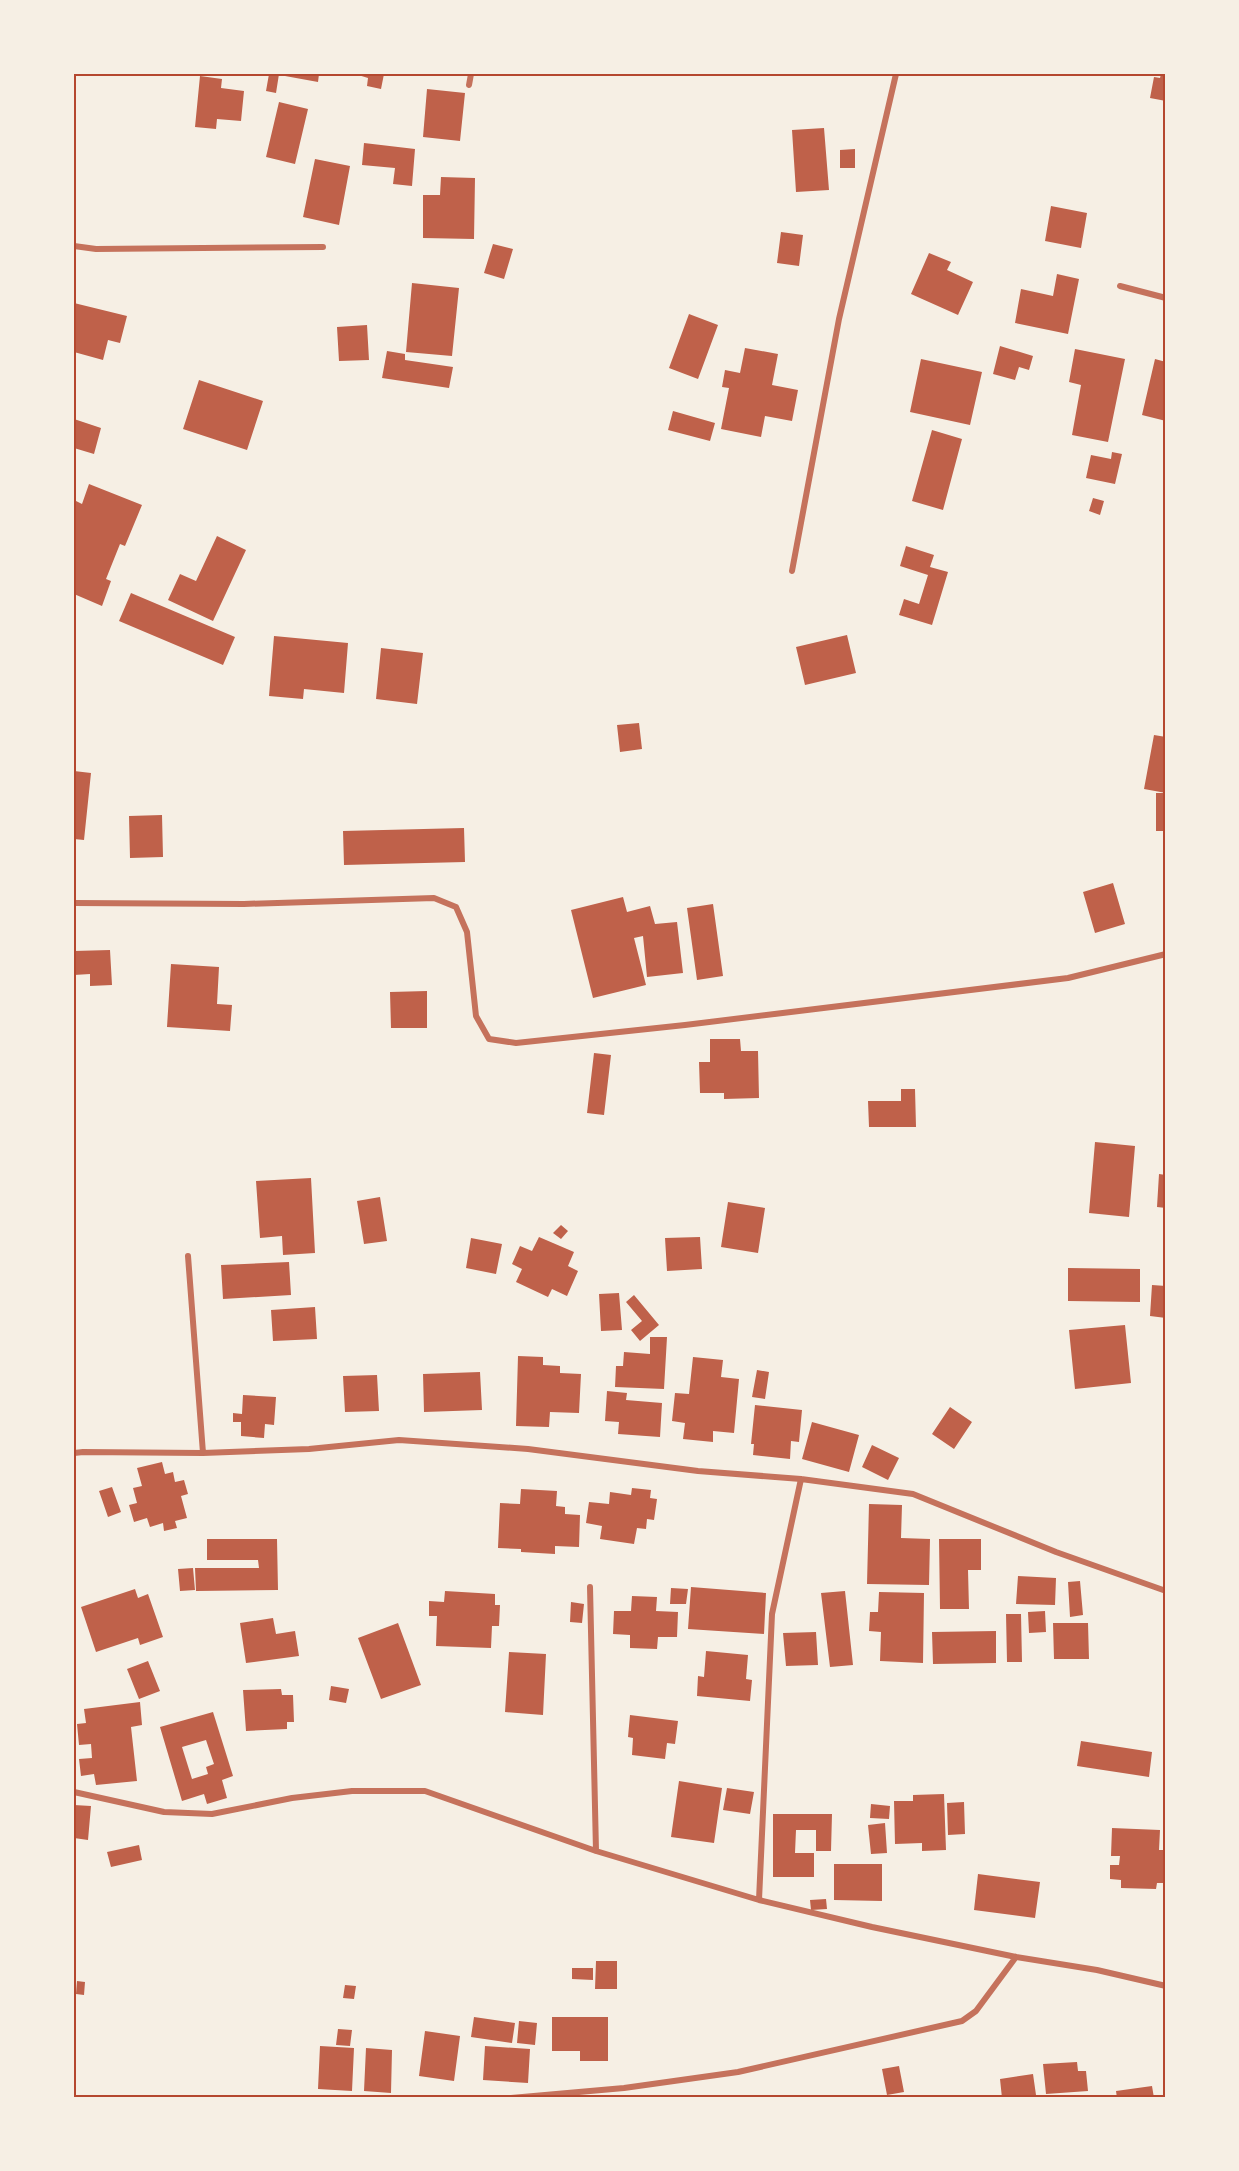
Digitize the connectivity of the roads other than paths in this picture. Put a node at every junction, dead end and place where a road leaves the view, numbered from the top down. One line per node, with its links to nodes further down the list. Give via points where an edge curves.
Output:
1 (471, 74): 3 (street)
2 (896, 74): 8 (street, via 839,319)
3 (469, 85)
4 (74, 246): 5 (street)
5 (323, 247)
6 (1120, 286): 7 (street)
7 (1166, 298)
8 (792, 571)
9 (74, 903): 10 (street, via 244,904 434,898 456,907 467,932 476,1016 489,1039 516,1043 1068,978)
10 (1166, 954)
11 (188, 1256): 12 (street)
12 (203, 1453): 13 (street); 14 (street, via 309,1449 399,1440 528,1449 698,1471)
13 (74, 1454)
14 (801, 1479): 16 (street, via 913,1494 1056,1552); 19 (street, via 772,1614)
15 (590, 1587): 18 (street)
16 (1166, 1590)
17 (74, 1792): 18 (street, via 164,1812 212,1814 340,1792 425,1791)
18 (596, 1851): 19 (street)
19 (759, 1900): 20 (street)
20 (1016, 1957): 21 (street); 22 (street, via 976,2012 962,2021 738,2072 624,2088)
21 (1166, 1986)
22 (511, 2097)

